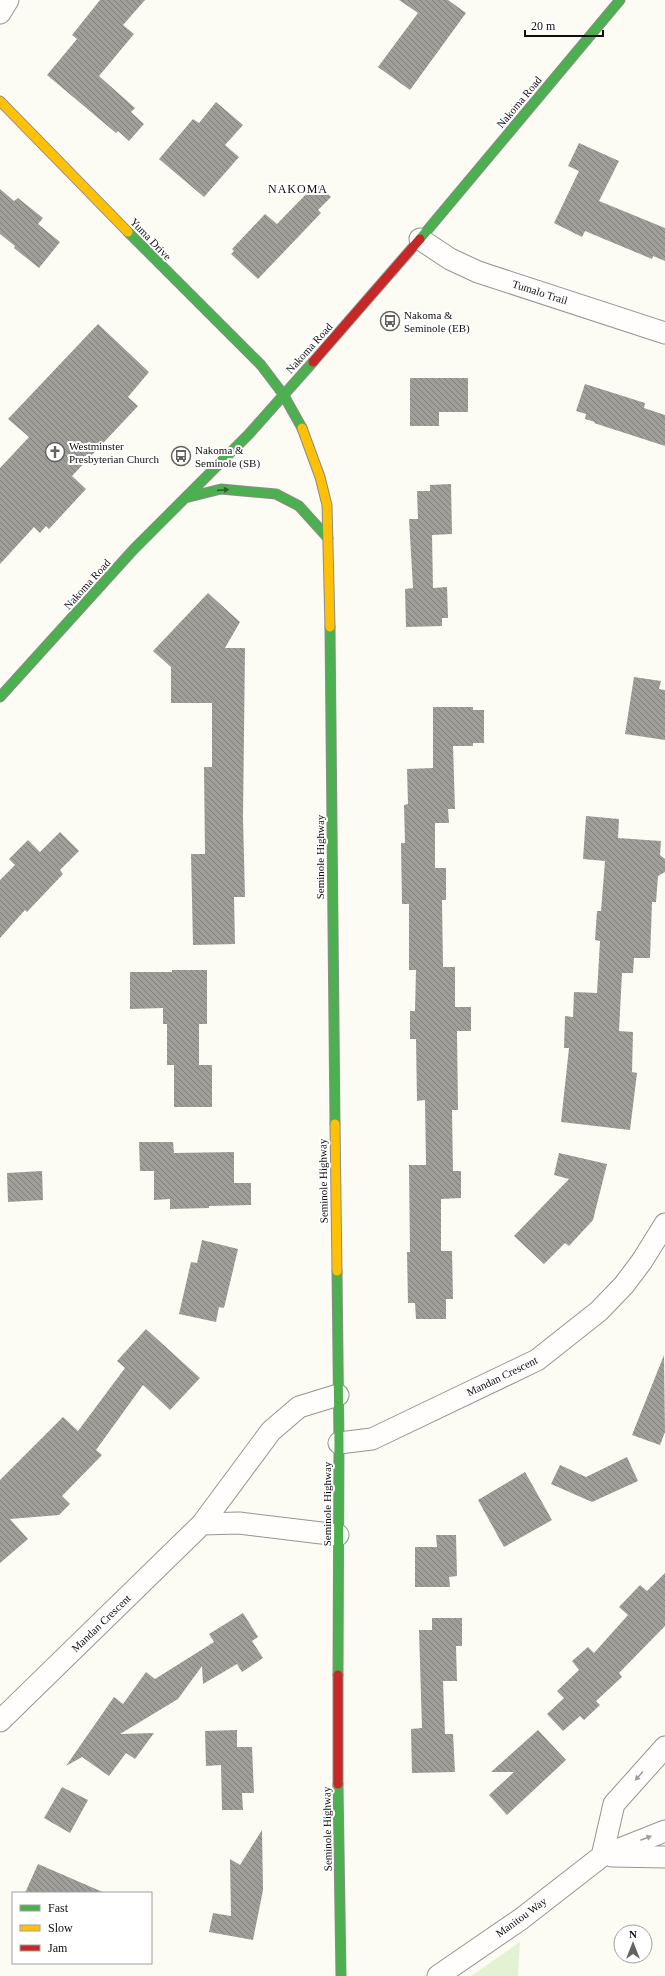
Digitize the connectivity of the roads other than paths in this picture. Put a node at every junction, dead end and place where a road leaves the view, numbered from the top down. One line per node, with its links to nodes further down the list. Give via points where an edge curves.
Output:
1 (8, 0): 3 (street)
2 (620, 0): 5 (street, Nakoma Road)
3 (0, 13)
4 (0, 101): 7 (street, Yuma Drive, via 261,365)
5 (420, 239): 6 (street, Tumalo Trail, via 450,259 478,272); 7 (street, Nakoma Road)
6 (665, 333)
7 (283, 394): 8 (street, Nakoma Road, via 249,434); 9 (street, Seminole Highway, via 303,430 320,477 327,505)
8 (185, 498): 9 (street, one-way to 9, via 221,489 276,494 299,506); 10 (street, Nakoma Road, via 134,549)
9 (328, 538): 12 (street, Seminole Highway, via 332,689 331,825)
10 (0, 697)
11 (665, 1224): 13 (street, Mandan Crescent, via 624,1285 599,1311 537,1360 372,1439)
12 (338, 1395): 13 (street, Seminole Highway); 14 (street, Mandan Crescent, via 299,1407 270,1431)
13 (339, 1443): 15 (street, Seminole Highway)
14 (202, 1524): 15 (street, via 239,1523); 16 (street, Mandan Crescent)
15 (338, 1535): 21 (street, Seminole Highway)
16 (0, 1721)
17 (665, 1747): 19 (street, one-way to 19, via 614,1804)
18 (665, 1831): 19 (street, Manitou Way, one-way to 18)
19 (602, 1856): 20 (street); 22 (street, Manitou Way, via 521,1919)
20 (665, 1857)
21 (341, 1976)
22 (438, 1976)

